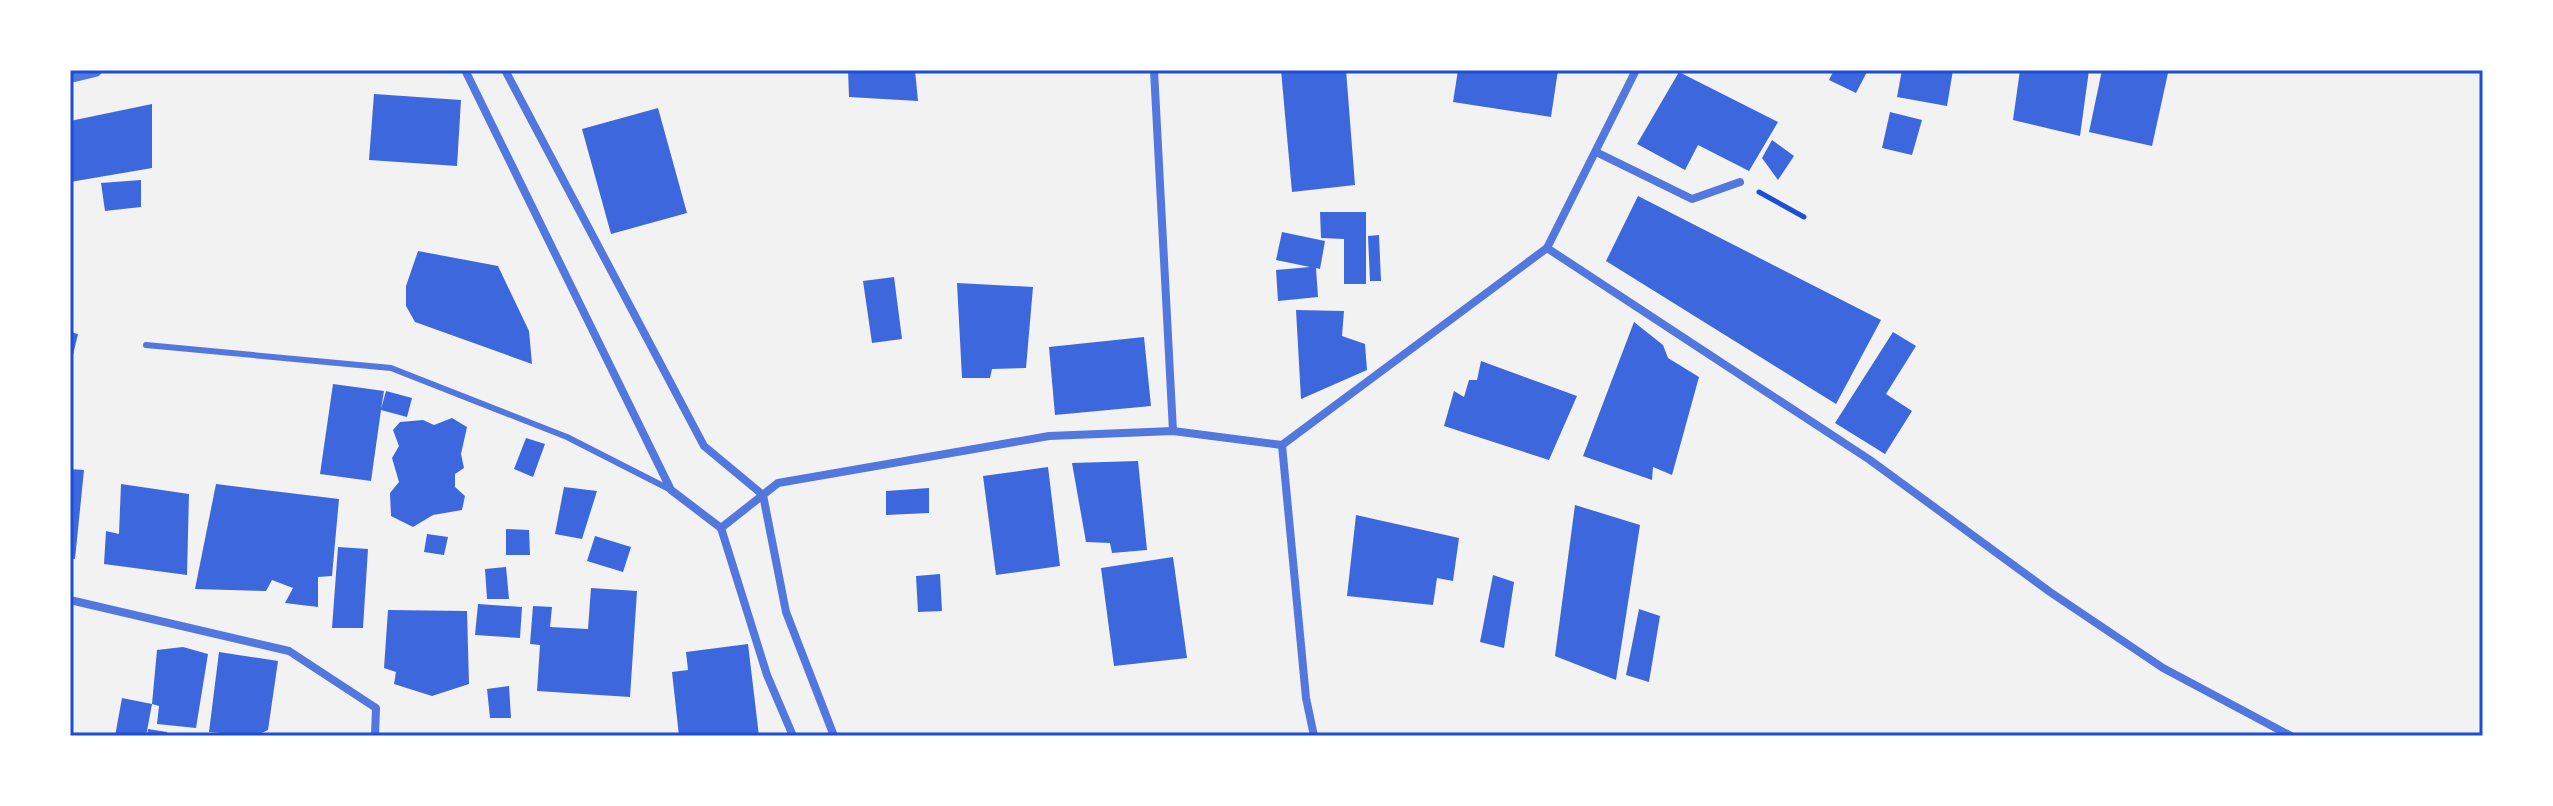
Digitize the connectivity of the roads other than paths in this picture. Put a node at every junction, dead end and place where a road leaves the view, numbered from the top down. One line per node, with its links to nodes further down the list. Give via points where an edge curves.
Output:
1 (95, 70): 6 (street)
2 (465, 70): 13 (street)
3 (505, 70): 14 (street, via 704,446)
4 (1154, 70): 11 (street)
5 (1636, 70): 7 (street)
6 (70, 76)
7 (1596, 152): 8 (street, via 1692,199); 9 (street)
8 (1740, 182)
9 (1547, 248): 12 (street); 21 (street, via 1870,460 2163,668)
10 (146, 345): 13 (lane, via 391,368 567,437)
11 (1173, 431): 12 (street); 14 (street, via 1049,436 778,483)
12 (1282, 445): 20 (street)
13 (671, 490): 15 (street)
14 (763, 495): 15 (street); 19 (street, via 786,612)
15 (721, 528): 18 (street, via 767,675)
16 (70, 600): 17 (street, via 289,651 376,708)
17 (375, 736)
18 (793, 736)
19 (834, 736)
20 (1314, 736)
21 (2291, 736)

